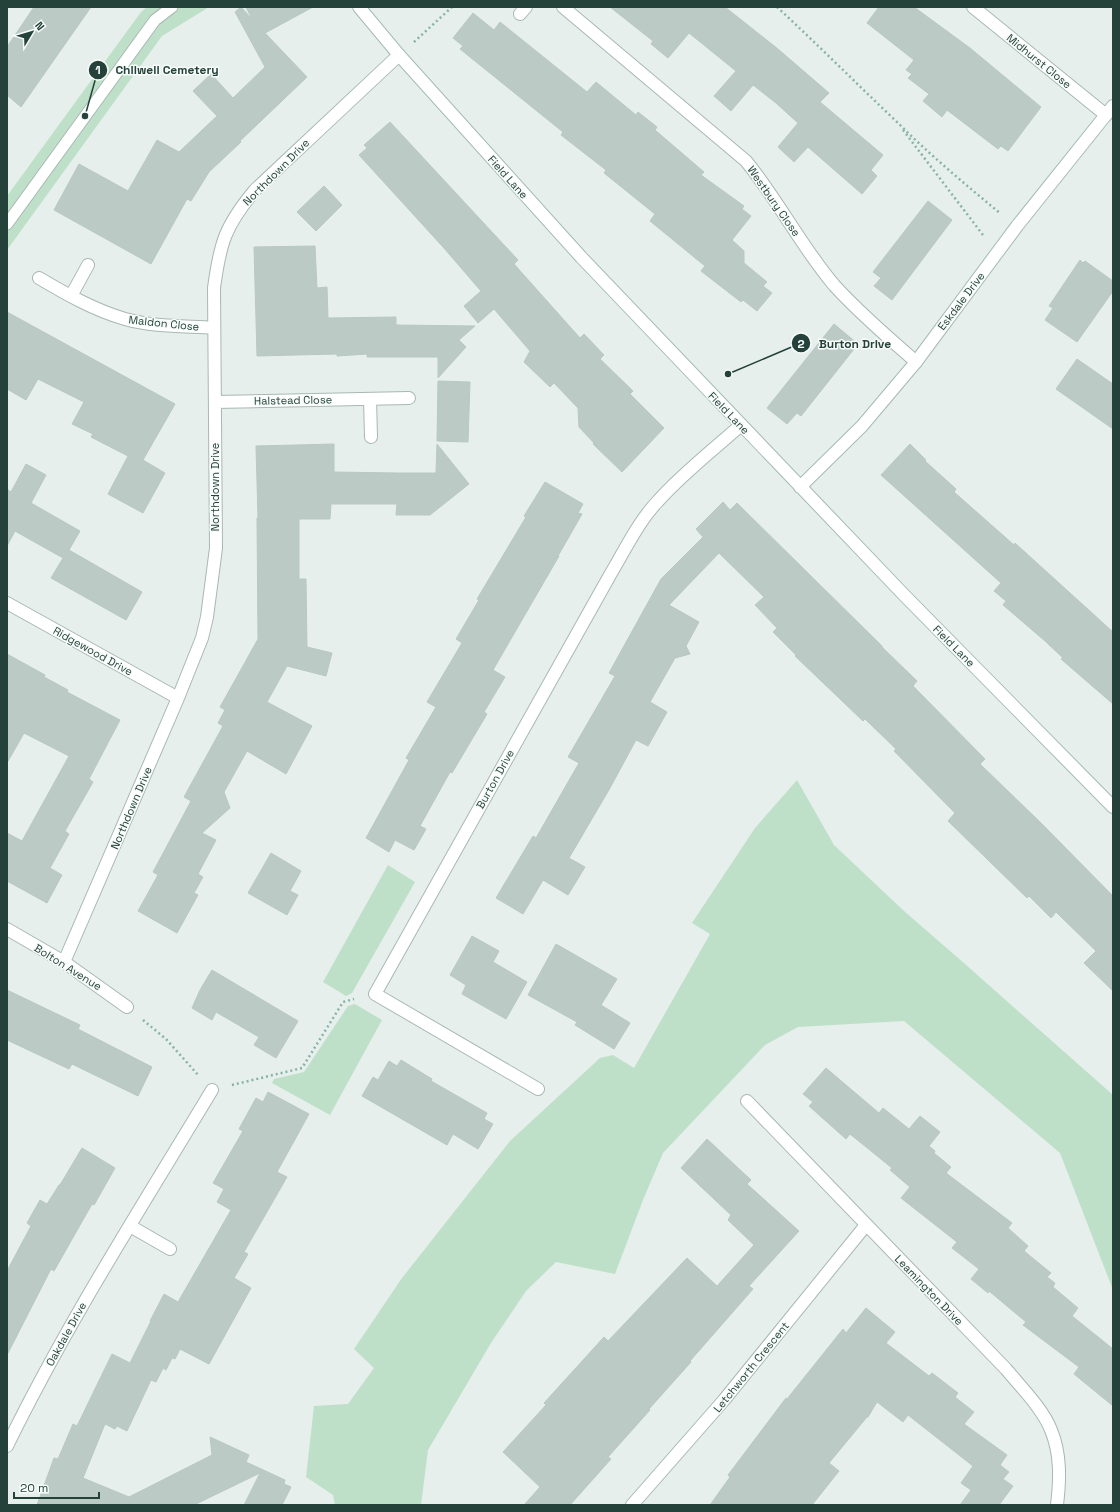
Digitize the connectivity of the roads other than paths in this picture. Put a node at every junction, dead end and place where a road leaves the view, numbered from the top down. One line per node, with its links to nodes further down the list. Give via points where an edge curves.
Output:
1 (172, 7): 7 (lane, via 155,20)
2 (359, 7): 5 (street, Field Lane)
3 (563, 7): 12 (street, Westbury Close, via 746,161 834,284 862,314)
4 (973, 7): 6 (street, Midhurst Close)
5 (398, 56): 11 (street, Northdown Drive, via 240,207 220,247 214,288); 16 (street, Field Lane, via 575,251)
6 (1109, 111): 12 (street, Eskdale Drive, via 1017,226)
7 (7, 224)
8 (88, 265): 10 (street)
9 (39, 278): 10 (street, Maldon Close)
10 (71, 296): 11 (street, Maldon Close, via 126,320)
11 (214, 328): 15 (street, Northdown Drive)
12 (916, 362): 18 (street, Eskdale Drive, via 862,426)
13 (409, 398): 14 (street, Halstead Close)
14 (370, 399): 15 (street, Halstead Close); 17 (street)
15 (215, 402): 20 (street, Northdown Drive, via 216,548 210,599 202,638)
16 (742, 425): 18 (street, Field Lane); 26 (street, Burton Drive, via 678,480 642,522 375,994)
17 (371, 437)
18 (800, 487): 21 (street, Field Lane)
19 (7, 603): 20 (street, Ridgewood Drive)
20 (178, 698): 23 (street, Northdown Drive)
21 (1113, 806)
22 (7, 929): 23 (street, Bolton Avenue)
23 (64, 962): 24 (street, Bolton Avenue)
24 (127, 1007)
25 (212, 1090): 29 (street, Oakdale Drive)
26 (538, 1090)
27 (747, 1101): 28 (street, Leamington Drive)
28 (866, 1225): 32 (street, Letchworth Crescent, via 724,1400); 33 (street, Leamington Drive, via 1006,1369 1036,1405 1051,1428 1058,1452)
29 (130, 1226): 30 (street); 31 (street, Oakdale Drive, via 74,1318)
30 (170, 1249)
31 (7, 1446)
32 (632, 1505)
33 (1057, 1505)

